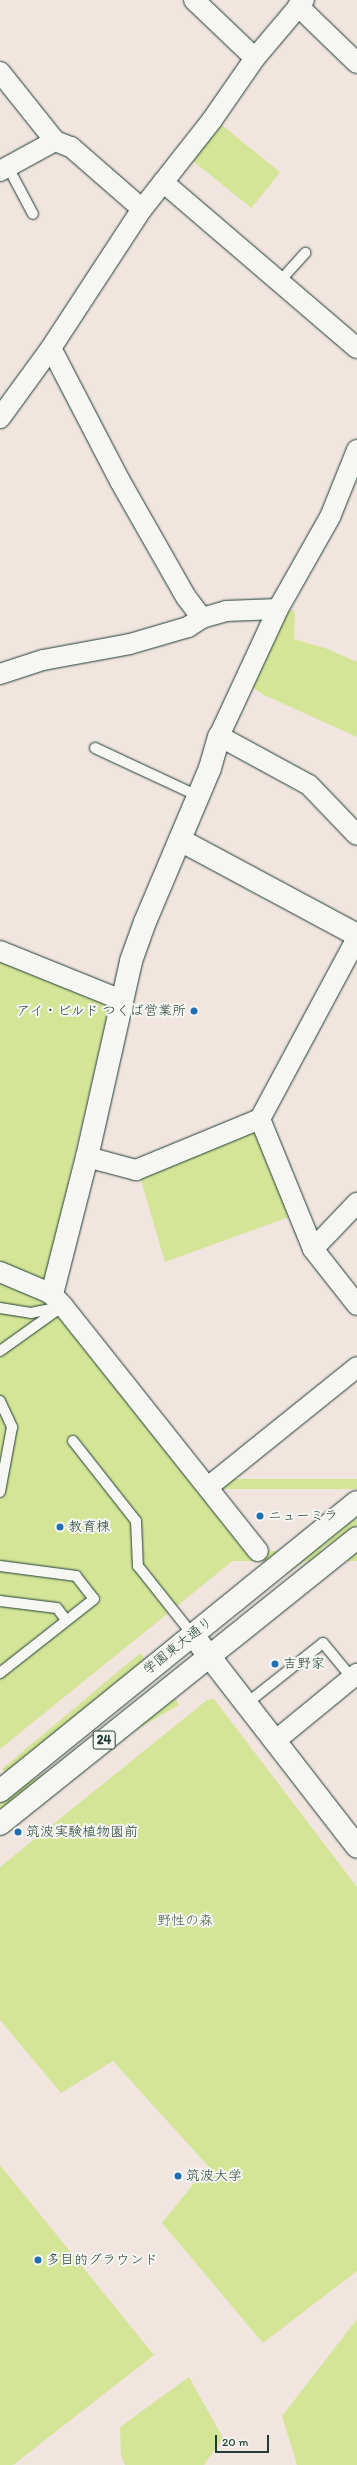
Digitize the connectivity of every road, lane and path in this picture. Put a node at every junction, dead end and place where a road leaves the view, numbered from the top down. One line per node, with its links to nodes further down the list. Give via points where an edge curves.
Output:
1 (194, 0): 3 (street)
2 (301, 3): 3 (street); 4 (street)
3 (255, 58): 8 (street, via 212,120)
4 (357, 63)
5 (0, 72): 6 (street)
6 (55, 141): 7 (street); 9 (street, via 70,147)
7 (4, 169): 10 (lane)
8 (163, 182): 9 (street); 12 (street)
9 (142, 209): 13 (street)
10 (33, 214)
11 (305, 253): 12 (lane)
12 (280, 281): 14 (street)
13 (51, 348): 15 (street); 18 (street, via 124,488 186,597)
14 (357, 348)
15 (2, 412)
16 (357, 450): 17 (street, via 330,517)
17 (278, 609): 18 (street, via 226,611); 20 (street)
18 (202, 618): 19 (street, via 188,627 130,644 43,660)
19 (0, 674)
20 (219, 736): 22 (street, via 210,768); 23 (street, via 309,785)
21 (95, 748): 22 (lane)
22 (198, 796): 24 (street)
23 (357, 835)
24 (180, 840): 25 (street); 27 (street, via 145,922)
25 (357, 936): 28 (street)
26 (0, 951): 27 (street)
27 (121, 1000): 29 (street)
28 (260, 1119): 29 (street, via 136,1170); 31 (street)
29 (87, 1157): 33 (street)
30 (357, 1204): 31 (street)
31 (313, 1249): 34 (street)
32 (0, 1272): 33 (street)
33 (57, 1300): 35 (lane, via 31,1313); 36 (lane); 40 (street)
34 (357, 1305)
35 (0, 1308)
36 (0, 1350)
37 (357, 1367): 40 (street)
38 (1, 1403): 41 (lane, via 12,1427)
39 (73, 1442): 48 (lane, via 136,1521 138,1566)
40 (208, 1487): 44 (street)
41 (0, 1492)
42 (357, 1502): 48 (street, 学園東大通り / 24)
43 (357, 1538): 49 (street, 学園東大通り / 24)
44 (258, 1552)
45 (0, 1566): 47 (lane, via 76,1576 94,1599)
46 (0, 1601): 47 (lane, via 57,1608)
47 (66, 1620): 50 (lane)
48 (192, 1634): 49 (street); 54 (street, 学園東大通り / 24)
49 (208, 1655): 52 (street); 55 (street, 学園東大通り / 24)
50 (0, 1673)
51 (354, 1676): 52 (lane, via 323,1642); 53 (street)
52 (246, 1704): 53 (street)
53 (275, 1741): 56 (street)
54 (0, 1791)
55 (0, 1824)
56 (357, 1847)

